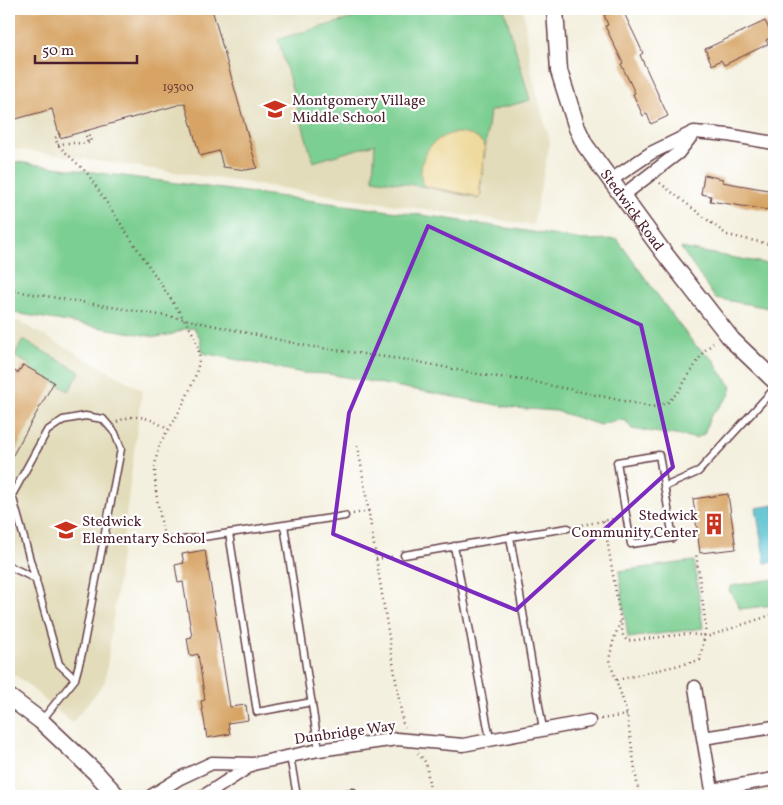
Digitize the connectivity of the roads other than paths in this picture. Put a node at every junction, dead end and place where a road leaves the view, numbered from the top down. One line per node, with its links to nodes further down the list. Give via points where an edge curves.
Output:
1 (555, 9): 4 (street, Stedwick Road, via 559,71 577,128 585,145)
2 (694, 132): 3 (street); 4 (street, via 651,153); 5 (street, via 678,153)
3 (774, 143)
4 (611, 180): 5 (street, Stedwick Road)
5 (622, 196): 6 (street, Stedwick Road, via 727,333)
6 (774, 380)
7 (774, 389): 8 (lane, via 698,472)
8 (664, 487): 8 (lane, via 659,455 617,462 631,544 673,538)
9 (345, 516): 10 (lane)
10 (284, 525): 12 (lane); 22 (lane)
11 (568, 528): 13 (lane)
12 (229, 533): 14 (lane); 22 (lane, via 257,712)
13 (510, 537): 15 (lane); 26 (lane)
14 (183, 540)
15 (454, 546): 16 (lane); 28 (lane)
16 (404, 555)
17 (9, 566): 18 (lane)
18 (36, 580): 19 (lane, via 59,664); 19 (lane, via 12,495 47,431 63,420 85,416 104,419 115,433 121,449)
19 (75, 679): 23 (lane)
20 (695, 687): 27 (street)
21 (9, 697): 23 (street)
22 (312, 702): 29 (lane)
23 (41, 721): 34 (street)
24 (589, 721): 26 (street, Dunbridge Way)
25 (774, 727): 27 (street)
26 (543, 729): 28 (street, Dunbridge Way)
27 (703, 738): 33 (street)
28 (490, 739): 29 (street, Dunbridge Way, via 463,744 397,739)
29 (319, 750): 30 (street, Dunbridge Way)
30 (290, 756): 31 (street, Dunbridge Way); 37 (lane)
31 (253, 764): 35 (street, Dunbridge Way, via 212,763); 36 (street, Dunbridge Way)
32 (774, 780): 33 (street)
33 (712, 793)
34 (117, 796)
35 (151, 796)
36 (204, 796)
37 (296, 796)
38 (331, 796): 39 (lane, via 353,792)
39 (354, 796)

